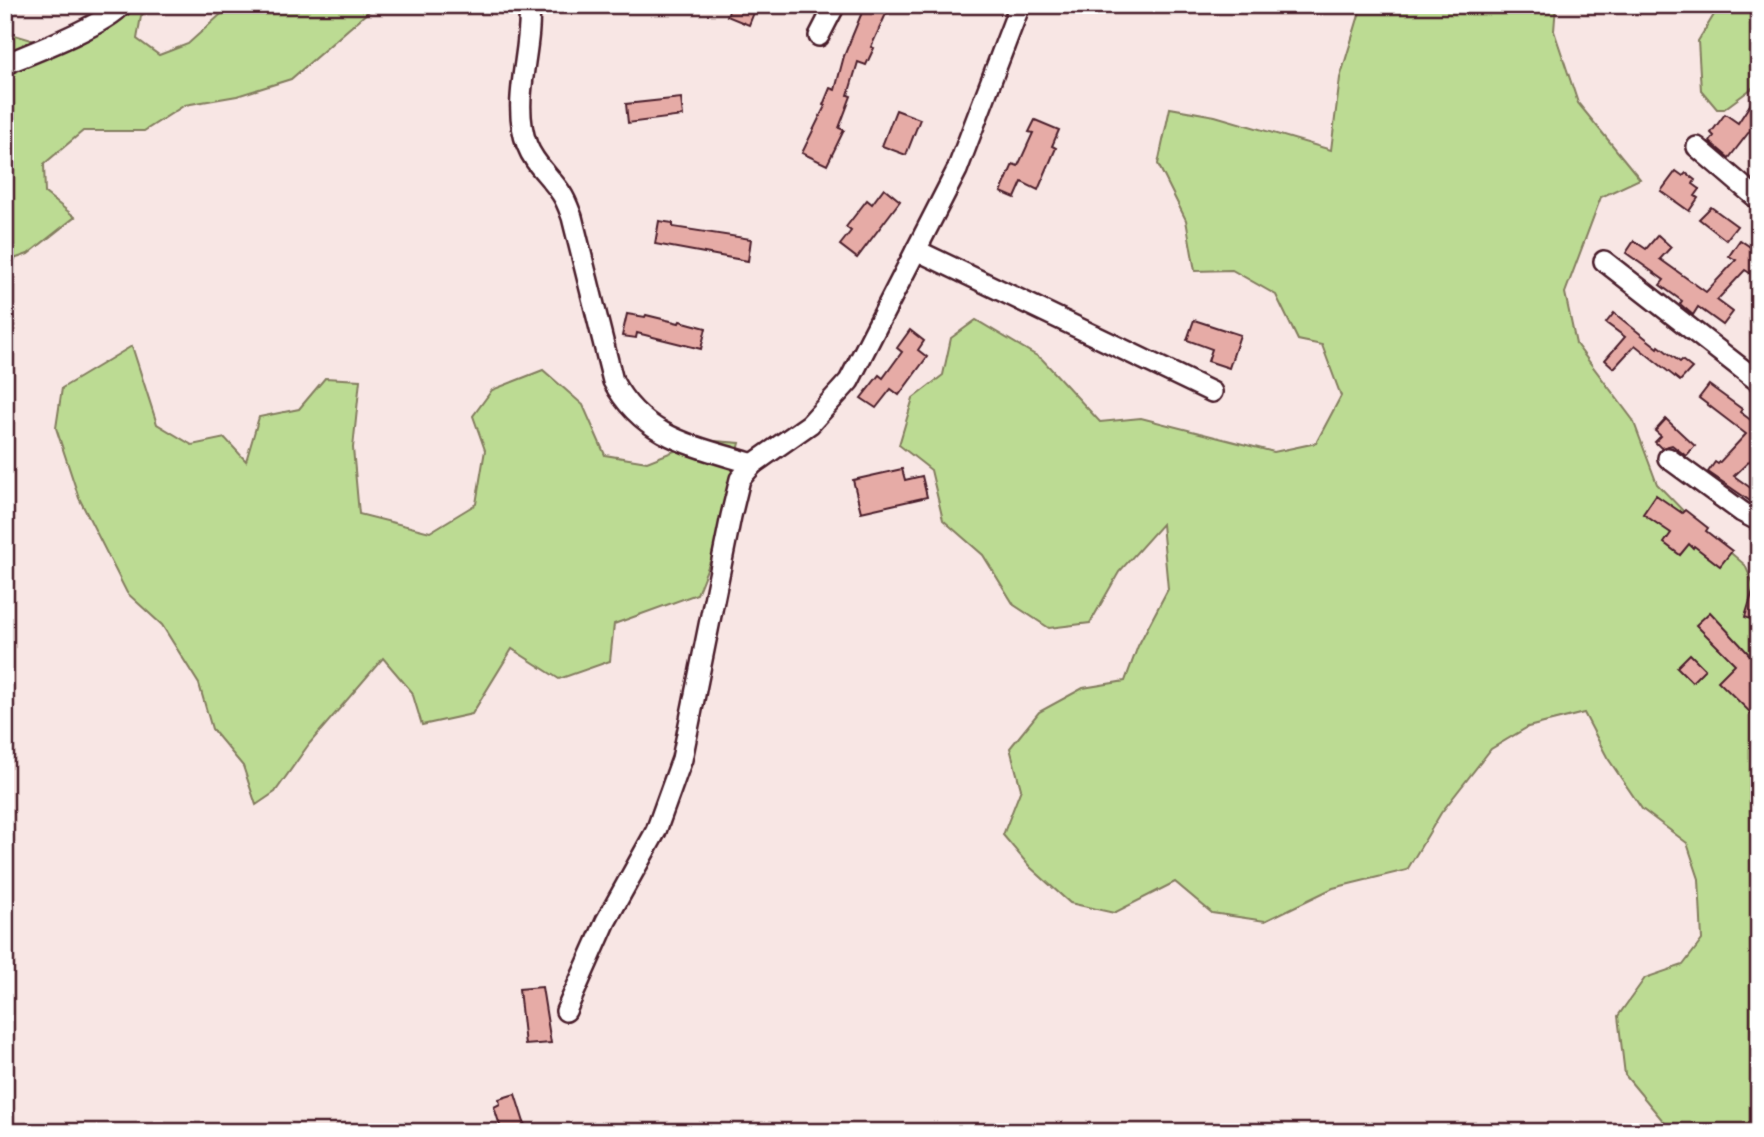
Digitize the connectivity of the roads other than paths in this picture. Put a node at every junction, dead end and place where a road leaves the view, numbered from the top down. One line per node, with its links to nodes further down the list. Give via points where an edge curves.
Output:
1 (122, 5): 6 (street, via 88,27)
2 (529, 5): 14 (street, via 521,121 534,161 562,194 572,218 613,381 625,402 651,426 680,441)
3 (835, 5): 5 (street)
4 (1020, 5): 9 (street, via 957,170)
5 (819, 36)
6 (5, 64)
7 (1697, 147): 8 (street)
8 (1759, 200)
9 (916, 250): 12 (street); 14 (street, via 849,381 810,424)
10 (1604, 261): 11 (street)
11 (1759, 382)
12 (1212, 392)
13 (1668, 458): 15 (street)
14 (753, 464): 16 (street, via 740,479 731,516 682,759 656,831 606,921)
15 (1759, 521)
16 (566, 1011)

